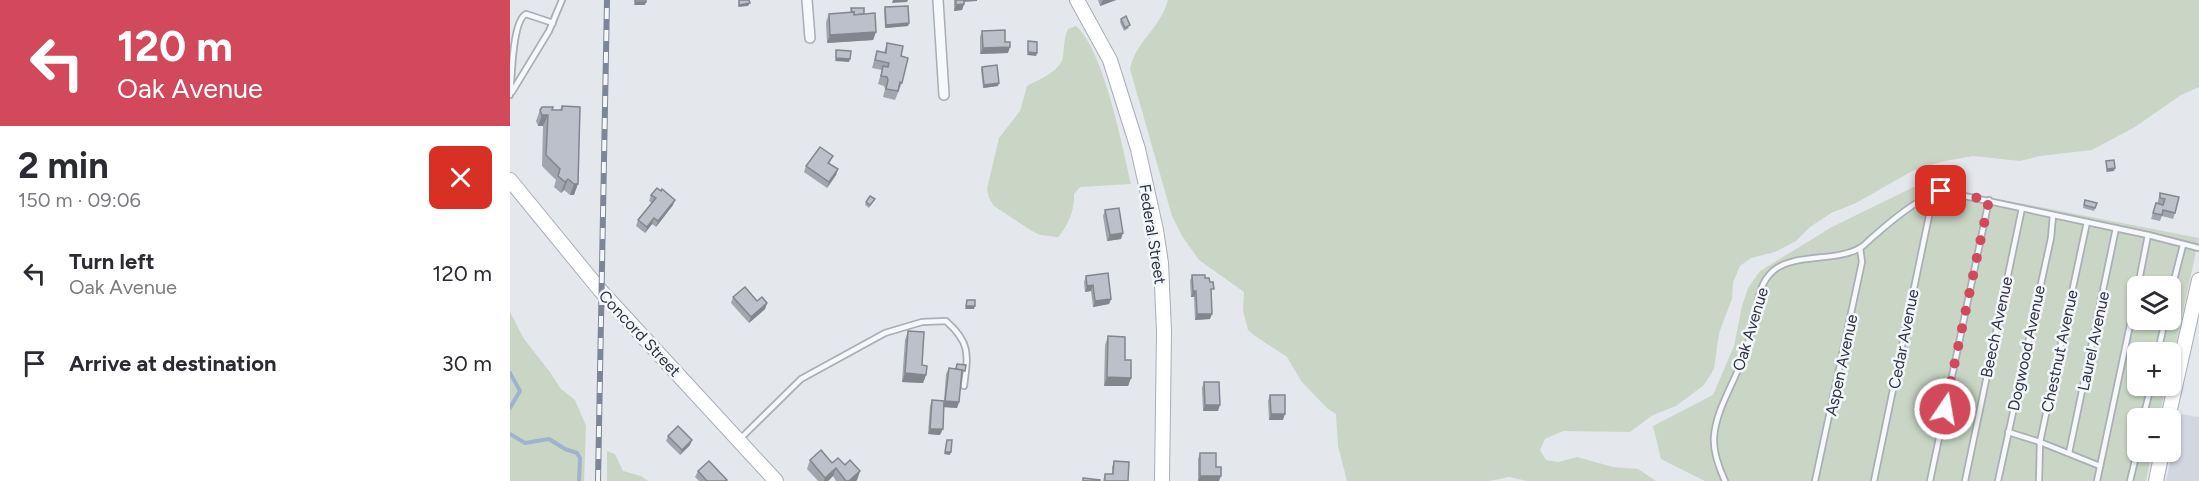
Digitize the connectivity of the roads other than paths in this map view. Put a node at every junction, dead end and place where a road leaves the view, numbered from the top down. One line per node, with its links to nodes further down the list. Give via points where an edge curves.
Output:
1 (562, 0): 5 (lane)
2 (807, 0): 6 (street)
3 (938, 0): 7 (street)
4 (1077, 0): 34 (street, Federal Street, via 1110,60 1138,149 1156,230 1164,331)
5 (553, 23): 8 (lane); 8 (lane, via 526,14 520,19)
6 (810, 38)
7 (944, 94)
8 (510, 95)
9 (510, 180): 27 (street, Concord Street, via 600,290)
10 (1929, 197): 11 (lane, Oak Avenue, via 1941,191); 18 (lane, Oak Avenue); 37 (lane, Cedar Avenue, via 1930,211)
11 (1989, 200): 12 (lane, Oak Avenue); 38 (lane)
12 (2022, 208): 13 (lane, Oak Avenue); 39 (lane, Beech Avenue)
13 (2053, 215): 14 (lane, Oak Avenue); 26 (lane, Dogwood Avenue)
14 (2087, 222): 15 (lane, Oak Avenue); 28 (lane, Chestnut Avenue)
15 (2116, 228): 16 (lane, Oak Avenue); 29 (lane, Laurel Avenue)
16 (2148, 235): 17 (lane, Oak Avenue); 20 (lane)
17 (2183, 245): 19 (lane, Oak Avenue); 21 (lane)
18 (1860, 248): 35 (lane, Oak Avenue, via 1783,265 1764,281 1742,360 1714,438); 36 (lane, Aspen Avenue, via 1862,262)
19 (2199, 248)
20 (2140, 276)
21 (2175, 276)
22 (2199, 280): 25 (street)
23 (2129, 330): 32 (lane)
24 (964, 386): 27 (lane, via 968,357 958,332 946,321 922,322 885,333 801,379)
25 (2170, 408)
26 (2008, 432): 28 (lane); 40 (lane, Dogwood Avenue)
27 (739, 440): 33 (street, Concord Street)
28 (2040, 442): 29 (lane); 41 (lane, Chestnut Avenue)
29 (2068, 453): 32 (lane)
30 (2135, 462): 43 (lane)
31 (2160, 462): 44 (street)
32 (2100, 466): 42 (lane)
33 (776, 481)
34 (1162, 481)
35 (1725, 481)
36 (1815, 481)
37 (1874, 481)
38 (1930, 481)
39 (1965, 481)
40 (1998, 481)
41 (2039, 481)
42 (2097, 481)
43 (2130, 481)
44 (2156, 481)

